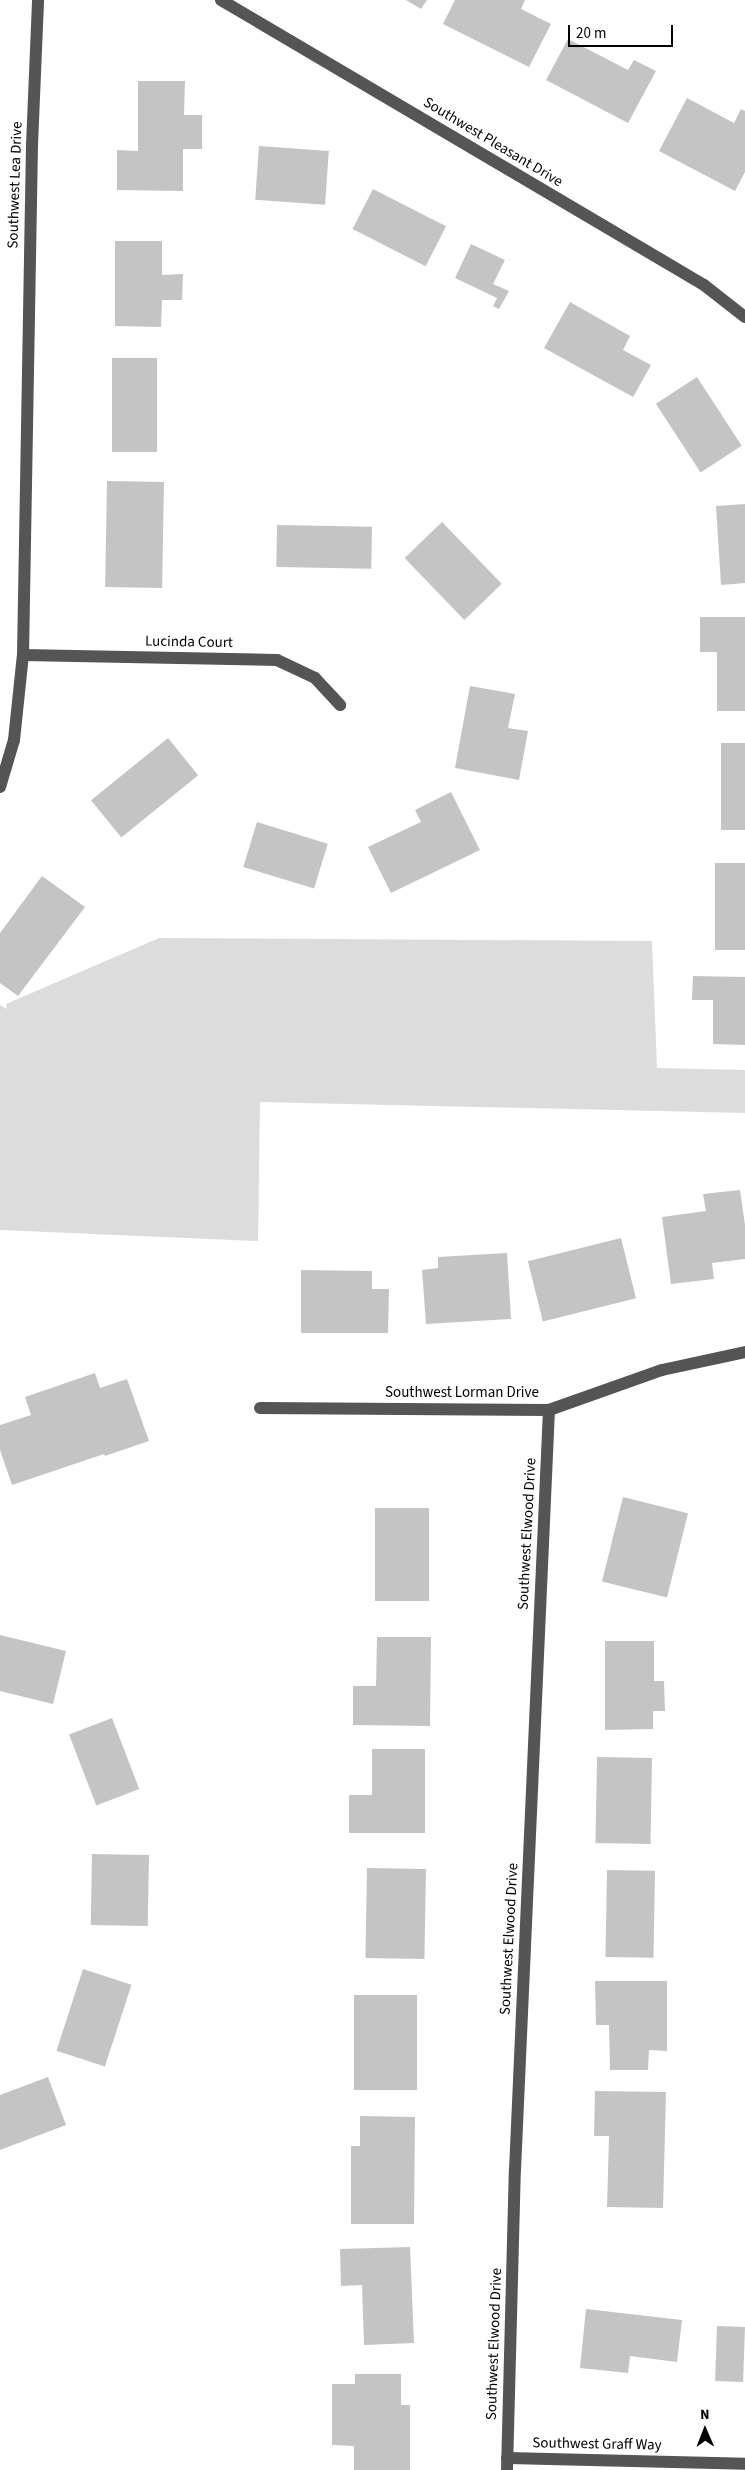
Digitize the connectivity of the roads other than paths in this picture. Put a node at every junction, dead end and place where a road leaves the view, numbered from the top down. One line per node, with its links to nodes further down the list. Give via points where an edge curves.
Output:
1 (38, 0): 4 (street, Southwest Lea Drive, via 31,175)
2 (221, 0): 3 (street, Southwest Pleasant Drive, via 704,285)
3 (745, 317)
4 (23, 655): 5 (street, Lucinda Court, via 277,660 315,678); 6 (street, Southwest Lea Drive, via 14,740)
5 (340, 705)
6 (0, 788)
7 (745, 1352): 9 (street, Southwest Lorman Drive, via 662,1370)
8 (260, 1408): 9 (street, Southwest Lorman Drive)
9 (549, 1410): 10 (street, Southwest Elwood Drive, via 515,2170)
10 (507, 2464): 11 (street, Southwest Graff Way)
11 (745, 2464)

